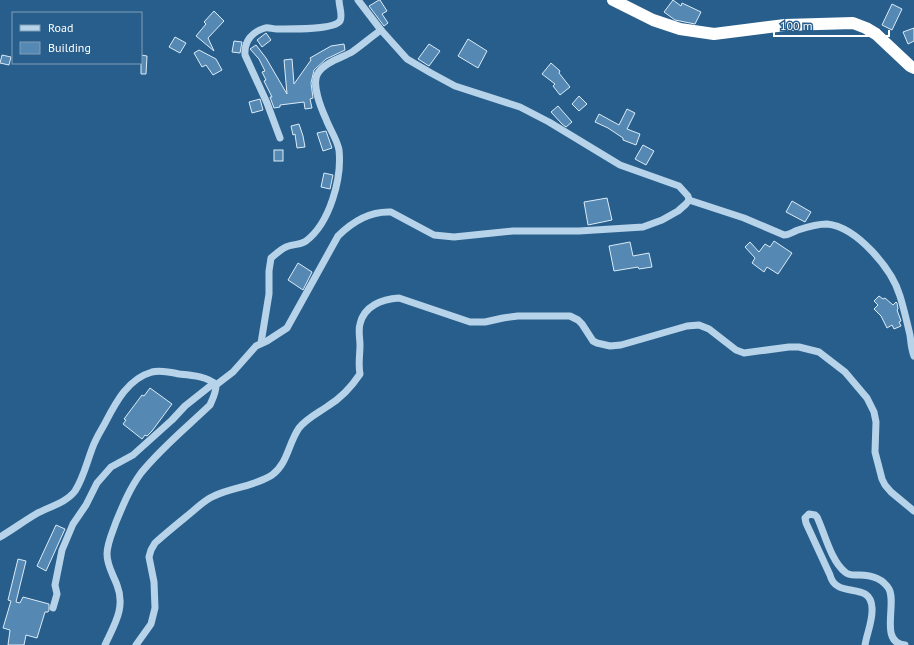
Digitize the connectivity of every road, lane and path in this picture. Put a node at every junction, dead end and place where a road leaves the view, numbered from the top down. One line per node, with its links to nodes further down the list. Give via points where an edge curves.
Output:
1 (339, 0): 6 (street, via 341,17 336,24 323,27 266,27 246,41 245,55)
2 (358, 0): 4 (street)
3 (614, 0): 5 (highway, via 653,20 680,29 714,34 785,25 853,23 876,34)
4 (381, 30): 7 (street, via 408,59 431,73 455,86 520,107 620,165 678,186); 8 (street, via 352,52 319,71 315,80 326,120 338,150 337,185 320,228 305,242 286,247 271,258 269,294)
5 (914, 68)
6 (280, 138)
7 (689, 200): 8 (street, via 678,211 643,227 500,232 454,237 434,235 391,212 371,214 338,236 290,323 282,332); 9 (street, via 744,218 784,236 828,224 852,232 879,259 890,275 900,295)
8 (261, 343): 10 (street, via 234,372)
9 (914, 356)
10 (215, 384): 12 (street, via 193,376 166,372 153,372 134,381 114,406 92,447 75,491 67,499 36,514); 13 (street, via 185,406 133,455 111,467 97,483 73,524 62,550); 14 (street, via 210,405 150,462 125,499 107,552 110,572 117,585 120,603 117,622)
11 (914, 511): 15 (street, via 891,492 882,479 875,452 876,422 867,398 845,372 819,352 789,346 744,353 736,350 709,328 699,325 687,326 621,345 601,345 593,341 578,320 570,316 518,316 477,323 392,298 378,302 370,308 359,324 360,374 343,394 298,429 280,468 259,482 213,496 155,543 150,550 155,608 151,624)
12 (0, 537)
13 (53, 608)
14 (105, 645)
15 (136, 645)
16 (865, 645): 17 (street, via 872,608 870,598 864,592 839,588 832,581 806,523 805,518 809,514 817,518 833,557 844,572 849,575 869,576 886,585 892,598 892,634 897,643)
17 (905, 645)

